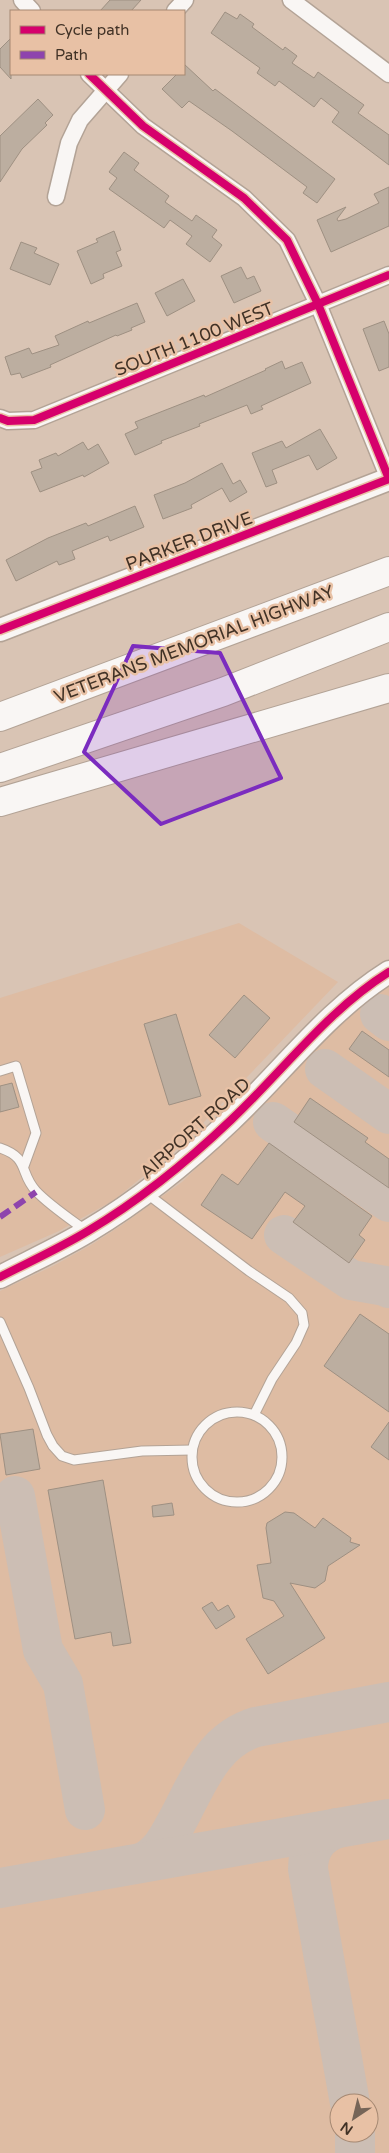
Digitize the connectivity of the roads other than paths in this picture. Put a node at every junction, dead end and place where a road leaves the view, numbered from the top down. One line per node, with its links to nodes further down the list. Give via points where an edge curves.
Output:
1 (22, 0): 4 (street)
2 (185, 0): 5 (street)
3 (291, 0): 6 (street)
4 (31, 10)
5 (176, 10)
6 (389, 74)
7 (90, 75): 9 (street)
8 (119, 75): 9 (street)
9 (105, 91): 10 (street, via 80,120 69,143); 12 (street, via 143,126 244,198 286,240)
10 (56, 197)
11 (389, 275): 12 (street, SOUTH 1100 WEST)
12 (318, 304): 13 (street, SOUTH 1100 WEST, via 34,420); 14 (street)
13 (4, 419)
14 (389, 479): 17 (street, PARKER DRIVE)
15 (389, 571): 19 (highway, VETERANS MEMORIAL HIGHWAY)
16 (389, 627): 20 (highway, via 223,692)
17 (0, 630)
18 (389, 688): 21 (highway)
19 (0, 717)
20 (0, 768)
21 (0, 802)
22 (389, 972): 26 (street, AIRPORT ROAD, via 328,1021 232,1120)
23 (0, 1070): 25 (lane, via 16,1066 36,1133)
24 (0, 1148): 25 (lane, via 13,1152)
25 (24, 1166): 27 (lane, via 36,1192)
26 (146, 1193): 27 (street, AIRPORT ROAD); 30 (lane, via 288,1298 302,1313 304,1325 296,1343 272,1379)
27 (87, 1232): 28 (street, AIRPORT ROAD)
28 (0, 1277)
29 (0, 1322): 31 (lane, via 47,1434 62,1456 74,1460 142,1451)
30 (254, 1415): 31 (lane, via 227,1412 214,1417 200,1432); 31 (lane, via 273,1430 280,1443 282,1457 273,1484 263,1494 237,1502 212,1494 196,1475)
31 (192, 1450)

